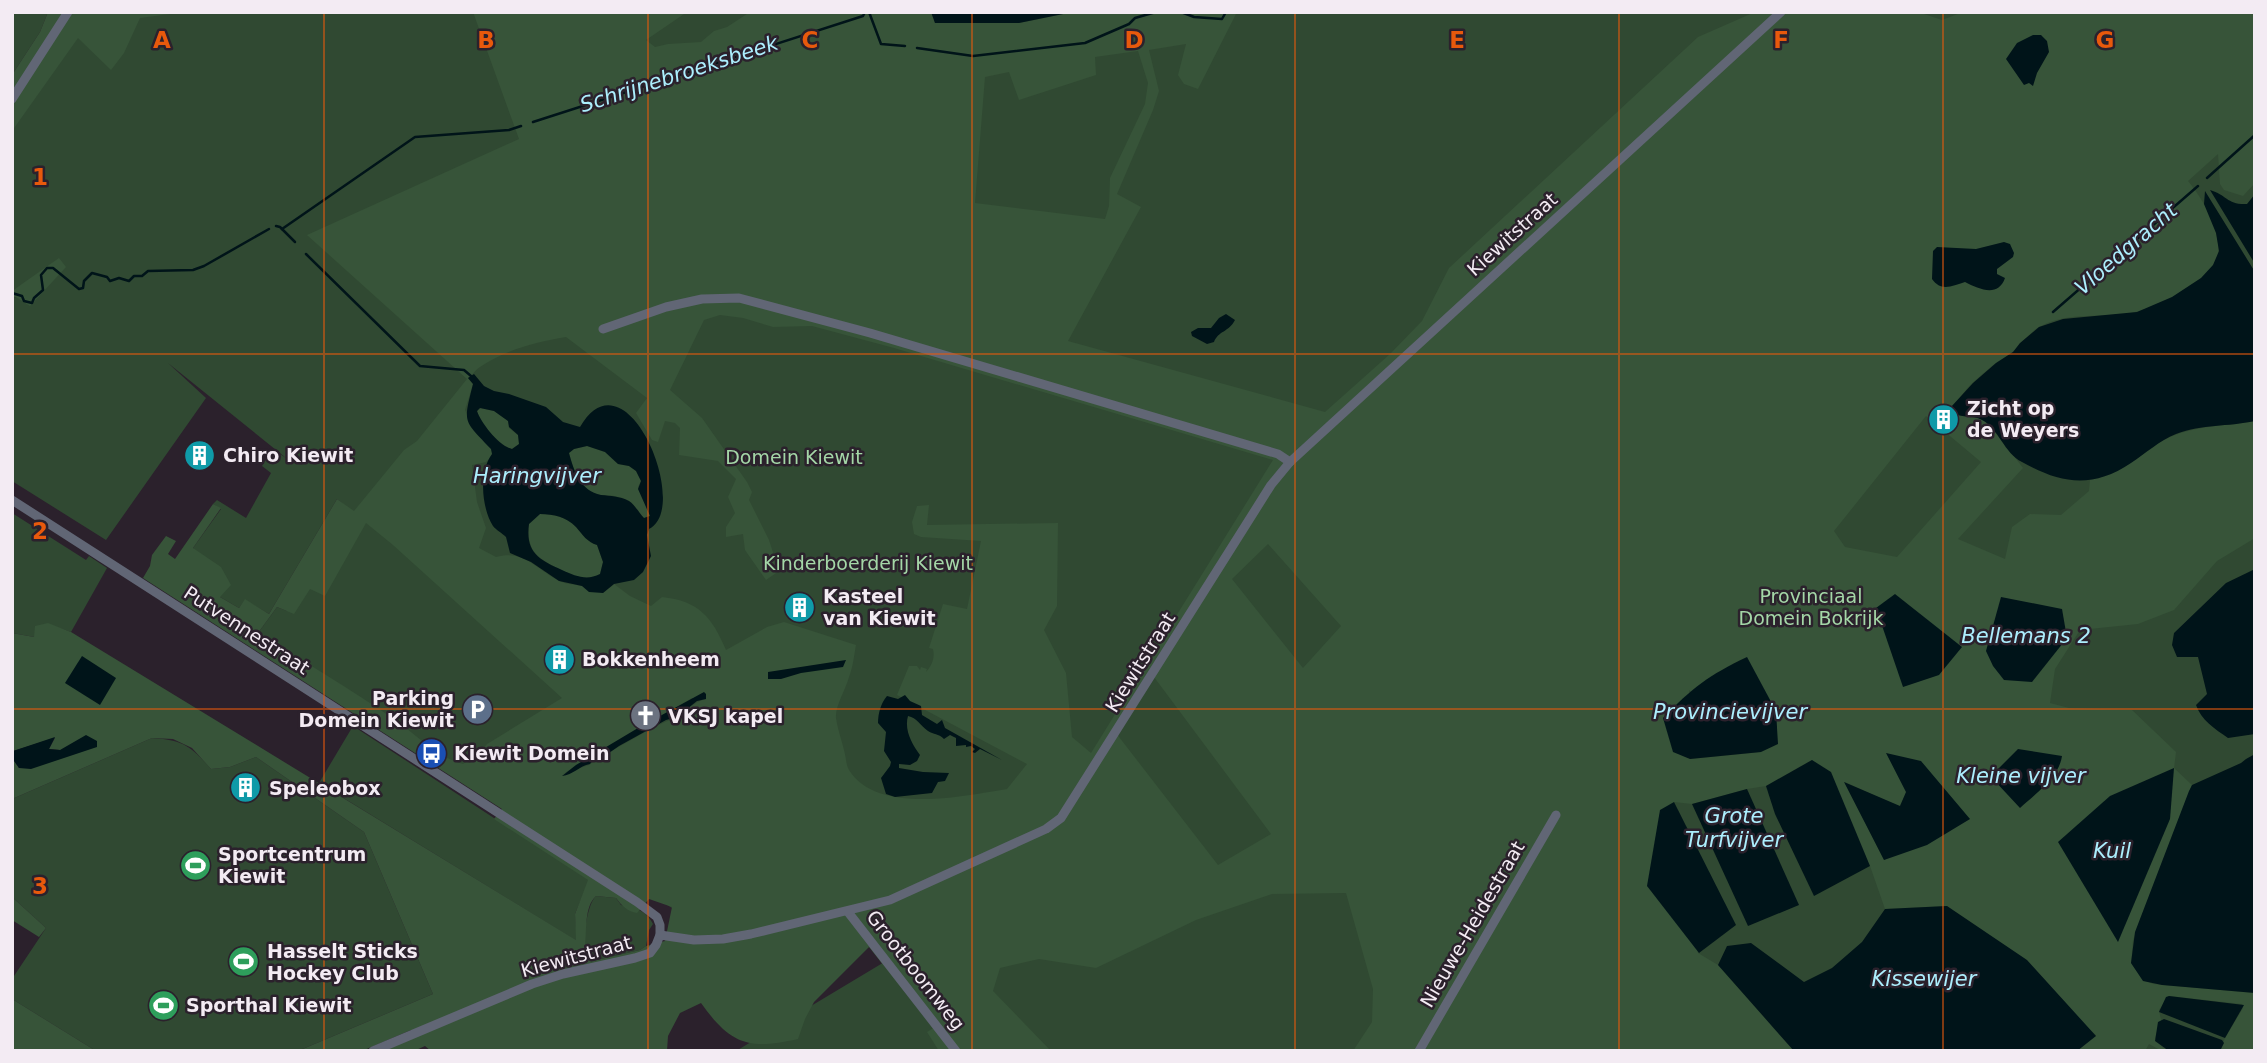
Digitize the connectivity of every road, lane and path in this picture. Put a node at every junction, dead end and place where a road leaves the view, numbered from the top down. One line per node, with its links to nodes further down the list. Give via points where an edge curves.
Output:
1 (68, 12): 3 (street)
2 (1781, 12): 5 (street, Kiewitstraat)
3 (12, 99)
4 (604, 329): 5 (street, via 678,304 739,298 1278,454)
5 (1290, 462): 8 (street, Kiewitstraat, via 1271,485 1061,818 915,890)
6 (12, 500): 9 (street, Putvennestraat, via 652,911)
7 (1556, 815): 12 (street, Nieuwe-Heidestraat)
8 (848, 912): 9 (street, Kiewitstraat, via 723,939); 11 (street, Grootboomweg)
9 (660, 935): 10 (street, Kiewitstraat, via 643,956 532,984)
10 (373, 1051)
11 (956, 1051)
12 (1419, 1051)

